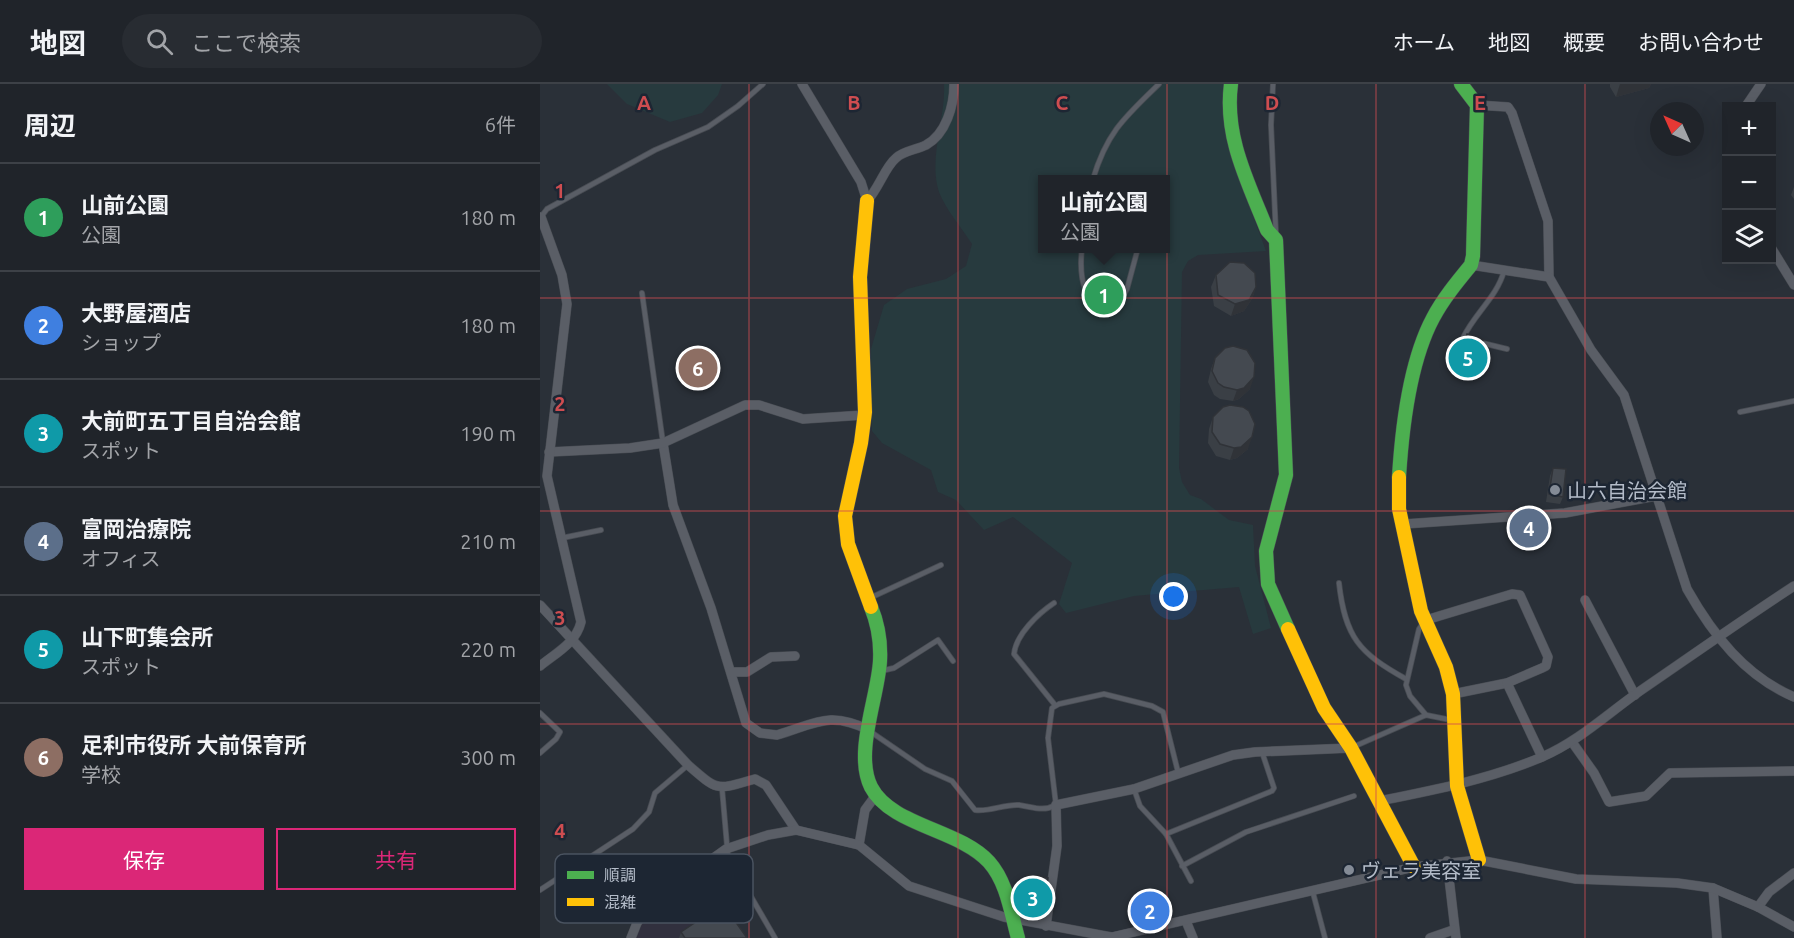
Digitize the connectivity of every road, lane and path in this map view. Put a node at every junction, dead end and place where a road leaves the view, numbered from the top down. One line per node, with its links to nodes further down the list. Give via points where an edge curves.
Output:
1 (763, 84): 13 (lane, via 721,119 655,150 547,209)
2 (802, 84): 12 (street, via 849,162)
3 (954, 84): 12 (street, via 954,99 936,138 896,158)
4 (1159, 84): 11 (lane, via 1117,125 1104,146)
5 (1231, 84): 14 (street, via 1227,99 1233,139 1267,230)
6 (1273, 84): 14 (lane)
7 (1461, 84): 10 (street)
8 (1761, 84): 9 (street)
9 (1749, 102)
10 (1476, 105): 18 (street); 20 (street, via 1508,107 1512,112 1548,221)
11 (1095, 175)
12 (867, 201): 26 (street, via 860,275)
13 (541, 217): 28 (street, via 562,276 567,304)
14 (1276, 240): 59 (street, via 1286,475 1266,551 1268,584 1319,699)
15 (1082, 253): 16 (lane, via 1080,268 1086,291 1091,299 1109,306 1119,303 1127,289)
16 (1137, 253)
17 (1776, 256): 21 (street)
18 (1471, 265): 19 (street); 30 (street, via 1434,316 1419,361 1400,459 1398,515)
19 (1504, 271): 20 (street); 23 (lane, via 1498,287 1462,338)
20 (1549, 277): 29 (street, via 1591,350 1624,395)
21 (1794, 285)
22 (642, 293): 27 (lane)
23 (1507, 349)
24 (1794, 401): 25 (lane)
25 (1740, 412)
26 (864, 415): 27 (street, via 803,419 759,405 745,405); 36 (street, via 845,513 849,553)
27 (663, 443): 28 (street); 47 (street, via 673,505)
28 (549, 452): 32 (street, via 547,476)
29 (1656, 495): 30 (street, via 1555,514); 41 (street, via 1687,589)
30 (1404, 524): 40 (street)
31 (601, 530): 32 (lane)
32 (560, 538): 42 (street, via 581,622 579,633)
33 (941, 565): 36 (lane)
34 (1340, 583): 48 (lane, via 1352,636 1380,663)
35 (1794, 586): 41 (street)
36 (868, 600): 46 (street, via 880,645)
37 (1585, 600): 51 (street)
38 (1054, 603): 53 (lane, via 1039,614 1015,646 1014,654)
39 (540, 605): 42 (street)
40 (1426, 620): 48 (lane, via 1419,629); 49 (street, via 1512,594 1520,595 1548,661 1542,668); 50 (street)
41 (1718, 637): 51 (street); 52 (street, via 1763,681)
42 (571, 642): 45 (street); 63 (street)
43 (795, 657): 47 (street, via 771,657 747,672)
44 (953, 661): 46 (lane, via 938,640 894,668)
45 (540, 666)
46 (879, 671): 57 (street)
47 (731, 672): 57 (street, via 742,715 760,733 777,735 829,718)
48 (1406, 679): 55 (lane, via 1410,696)
49 (1507, 683): 50 (street); 62 (street)
50 (1453, 694): 56 (street)
51 (1635, 695): 58 (street)
52 (1794, 697)
53 (1055, 705): 65 (lane, via 1104,694 1159,709); 72 (lane, via 1050,714 1048,738)
54 (540, 713): 61 (lane, via 560,732)
55 (1426, 715): 56 (lane); 59 (lane)
56 (1453, 720): 66 (street)
57 (869, 730): 69 (street, via 867,776); 72 (lane, via 925,769 952,781 975,810)
58 (1572, 742): 62 (street); 64 (street, via 1609,802 1646,796 1670,773)
59 (1351, 748): 60 (street); 71 (street)
60 (1262, 752): 65 (street, via 1233,755); 74 (lane, via 1272,790)
61 (540, 753)
62 (1542, 757): 66 (street)
63 (688, 765): 67 (street, via 713,787); 77 (lane, via 655,793 649,812 633,829)
64 (1794, 771)
65 (1179, 772): 68 (street)
66 (1457, 786): 71 (street); 80 (street)
67 (722, 788): 73 (street, via 760,781); 76 (lane)
68 (1134, 789): 72 (street); 74 (lane, via 1140,806)
69 (876, 795): 75 (street, via 865,810); 92 (street, via 892,809 966,843 987,861 1004,889)
70 (1354, 796): 82 (lane, via 1246,832)
71 (1379, 801): 83 (street)
72 (1056, 805): 95 (street, via 1056,846)
73 (796, 830): 75 (street); 76 (street)
74 (1166, 834): 82 (lane)
75 (859, 845): 92 (street, via 909,886)
76 (726, 849): 78 (street); 79 (lane)
77 (595, 854)
78 (719, 854)
79 (728, 854)
80 (1479, 860): 81 (street); 87 (street, via 1576,879)
81 (1446, 861): 83 (street); 97 (street)
82 (1182, 866): 86 (lane)
83 (1414, 867): 88 (street)
84 (1794, 873): 91 (street)
85 (555, 880): 89 (lane)
86 (1191, 881)
87 (1713, 888): 91 (street); 105 (street)
88 (1312, 889): 93 (street); 103 (lane)
89 (540, 890)
90 (753, 903): 99 (lane)
91 (1758, 907): 96 (street)
92 (1012, 918): 95 (street); 100 (street)
93 (1186, 921): 101 (street); 102 (street)
94 (639, 923): 98 (street)
95 (1046, 926): 101 (street)
96 (1794, 927)
97 (1454, 934): 104 (street)
98 (631, 938)
99 (775, 938)
100 (1018, 938)
101 (1109, 938)
102 (1193, 938)
103 (1325, 938)
104 (1430, 938)
105 (1717, 938)

